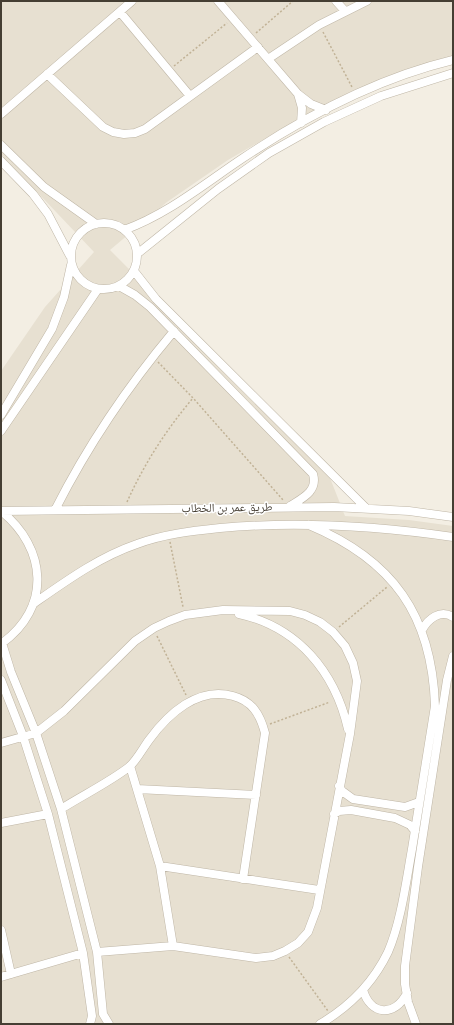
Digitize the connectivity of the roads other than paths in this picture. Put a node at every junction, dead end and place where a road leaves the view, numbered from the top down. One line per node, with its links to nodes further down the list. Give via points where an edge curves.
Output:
1 (132, 1): 6 (street)
2 (218, 1): 7 (street)
3 (336, 1): 5 (street)
4 (367, 1): 5 (street)
5 (345, 11): 8 (street)
6 (120, 12): 11 (street); 13 (street)
7 (258, 47): 8 (street); 13 (street)
8 (268, 59): 12 (street)
9 (453, 60): 14 (street, via 402,76)
10 (453, 73): 21 (street, via 381,96 324,122 269,153 218,189)
11 (47, 74): 13 (street, via 103,127 124,134 145,129); 15 (street)
12 (298, 94): 14 (street, via 311,104); 16 (street, via 302,108)
13 (190, 96)
14 (326, 110): 16 (street)
15 (1, 114)
16 (301, 123): 20 (street, via 254,151 175,205)
17 (1, 145): 19 (street, via 44,187)
18 (1, 161): 22 (street, via 33,194 48,214)
19 (96, 224): 20 (street, via 111,224); 22 (street, via 83,230 78,236 74,242)
20 (124, 230): 21 (street, via 133,241)
21 (137, 254): 23 (street)
22 (71, 260): 25 (street, via 81,281); 27 (street, via 64,297 52,329)
23 (134, 270): 24 (street); 30 (street, via 156,299)
24 (119, 286): 25 (street); 26 (street, via 143,300)
25 (98, 289): 28 (street)
26 (174, 331): 29 (street, via 312,474 312,490); 31 (street, via 99,431)
27 (1, 415)
28 (1, 431)
29 (289, 507): 30 (street, طريق عمر بن الخطاب); 31 (street, طريق عمر بن الخطاب)
30 (366, 508): 33 (street, طريق عمر بن الخطاب)
31 (55, 510): 32 (street, طريق عمر بن الخطاب)
32 (1, 511): 36 (street, via 25,536 33,552 37,587)
33 (453, 517)
34 (309, 525): 35 (street, طريق عمر بن الخطاب, via 408,531); 36 (street, طريق عمر بن الخطاب, via 234,527 169,535 138,543 102,559); 39 (street, via 362,552 384,572 403,594)
35 (453, 537)
36 (33, 604): 40 (street, via 20,626)
37 (223, 610): 43 (street, via 185,616 154,628 135,641 64,711); 44 (street, via 249,616 274,627 297,642 317,661 332,683); 44 (street, via 290,611 306,615 333,632 345,646 353,663 357,681)
38 (453, 617): 39 (street, via 441,614 433,617 426,622)
39 (422, 630): 51 (street, via 434,676 435,706)
40 (1, 643): 43 (street)
41 (453, 656): 67 (street, via 418,867 405,966)
42 (1, 680): 45 (street)
43 (36, 732): 45 (street); 52 (street)
44 (350, 734): 48 (street)
45 (22, 736): 46 (street); 53 (street)
46 (1, 742)
47 (130, 766): 49 (street); 50 (street, via 165,722 181,707 211,694 228,695 244,699 262,719 264,733); 52 (street)
48 (339, 786): 51 (street, via 347,796 353,798 405,807); 54 (street)
49 (137, 789): 50 (street); 57 (street)
50 (256, 795): 58 (street)
51 (419, 802): 56 (street)
52 (61, 809): 62 (street)
53 (48, 814): 55 (street); 63 (street)
54 (334, 814): 56 (street, via 351,810 395,818 410,825); 59 (street)
55 (1, 823)
56 (415, 831): 66 (street, via 403,901 388,951)
57 (160, 866): 58 (street); 61 (street)
58 (243, 879): 59 (street)
59 (319, 890): 61 (street, via 317,908 308,932 298,943 272,956 256,958)
60 (1, 930): 64 (street)
61 (172, 946): 62 (street)
62 (97, 952): 69 (street, via 103,1014)
63 (83, 953): 64 (street); 68 (street, via 92,1016)
64 (11, 974): 65 (street)
65 (1, 977)
66 (363, 990): 67 (street, via 366,1000 373,1007 383,1010 394,1009); 70 (street, via 347,1006)
67 (407, 993): 71 (street)
68 (90, 1024)
69 (110, 1024)
70 (320, 1024)
71 (416, 1024)

